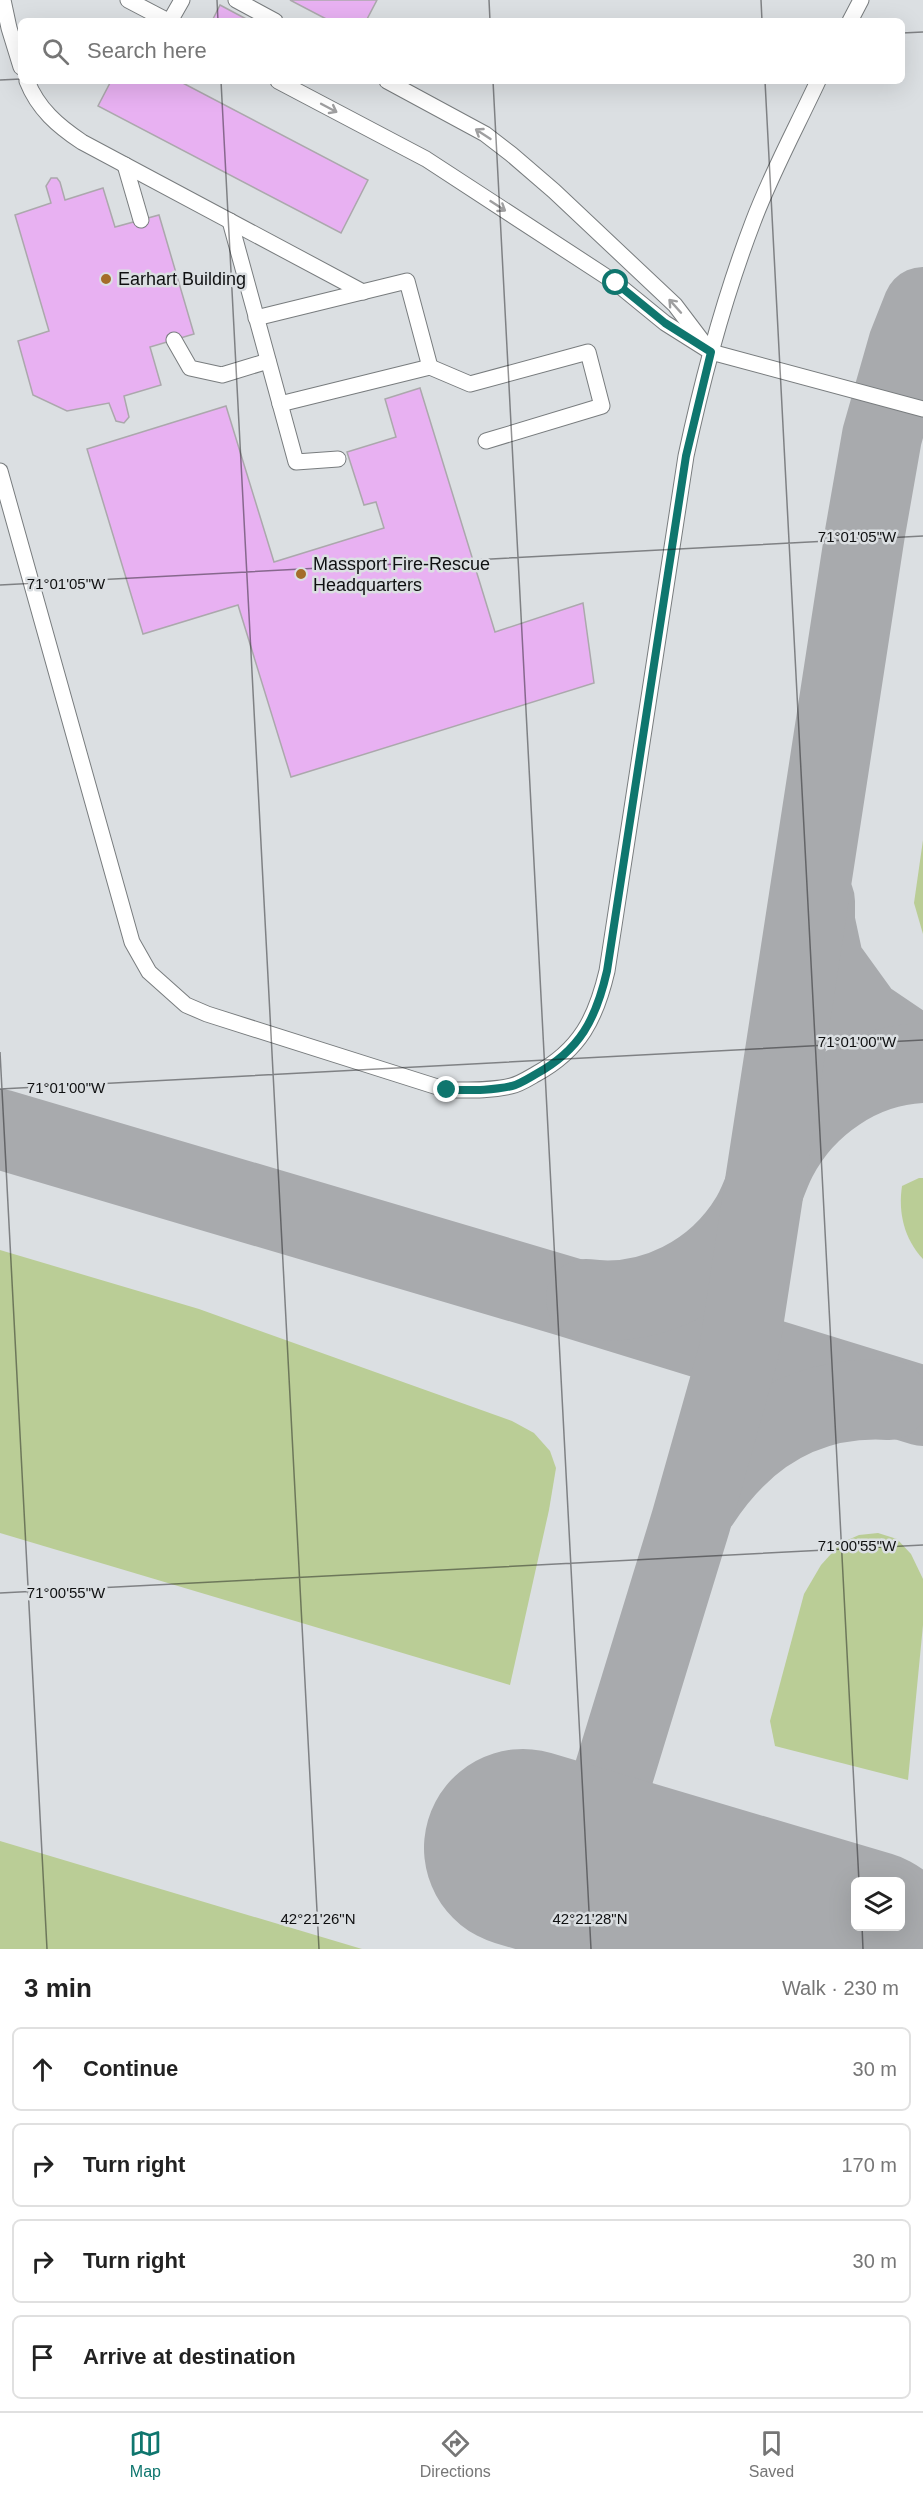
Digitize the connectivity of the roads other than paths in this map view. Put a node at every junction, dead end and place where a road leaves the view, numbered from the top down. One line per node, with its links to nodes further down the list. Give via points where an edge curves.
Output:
1 (3, 0): 10 (lane)
2 (128, 0): 6 (lane)
3 (182, 0): 7 (lane)
4 (236, 0): 8 (lane)
5 (861, 0): 9 (lane)
6 (163, 18)
7 (171, 18)
8 (269, 18)
9 (852, 18)
10 (18, 57)
11 (29, 84): 15 (lane, via 43,111 60,128)
12 (284, 84): 21 (lane, one-way to 21, via 426,159 616,283 665,323)
13 (393, 84): 21 (lane, one-way to 13, via 675,305 554,190 485,134)
14 (817, 84): 21 (lane, via 753,221)
15 (125, 165): 16 (lane); 17 (lane)
16 (141, 220)
17 (230, 221): 18 (lane); 19 (lane)
18 (363, 292): 19 (lane); 23 (lane, via 407,281)
19 (256, 318): 22 (lane)
20 (174, 340): 22 (lane, via 190,368 222,375)
21 (711, 352): 25 (lane); 28 (lane, via 686,456 601,1000 589,1026 572,1047 553,1064 514,1086 447,1090 207,1014 186,1005 149,972 132,942)
22 (268, 361): 24 (lane)
23 (430, 367): 24 (lane); 26 (lane, via 470,384 588,352 602,406)
24 (280, 404): 27 (lane, via 296,462)
25 (923, 409)
26 (486, 441)
27 (338, 459)
28 (0, 471)

